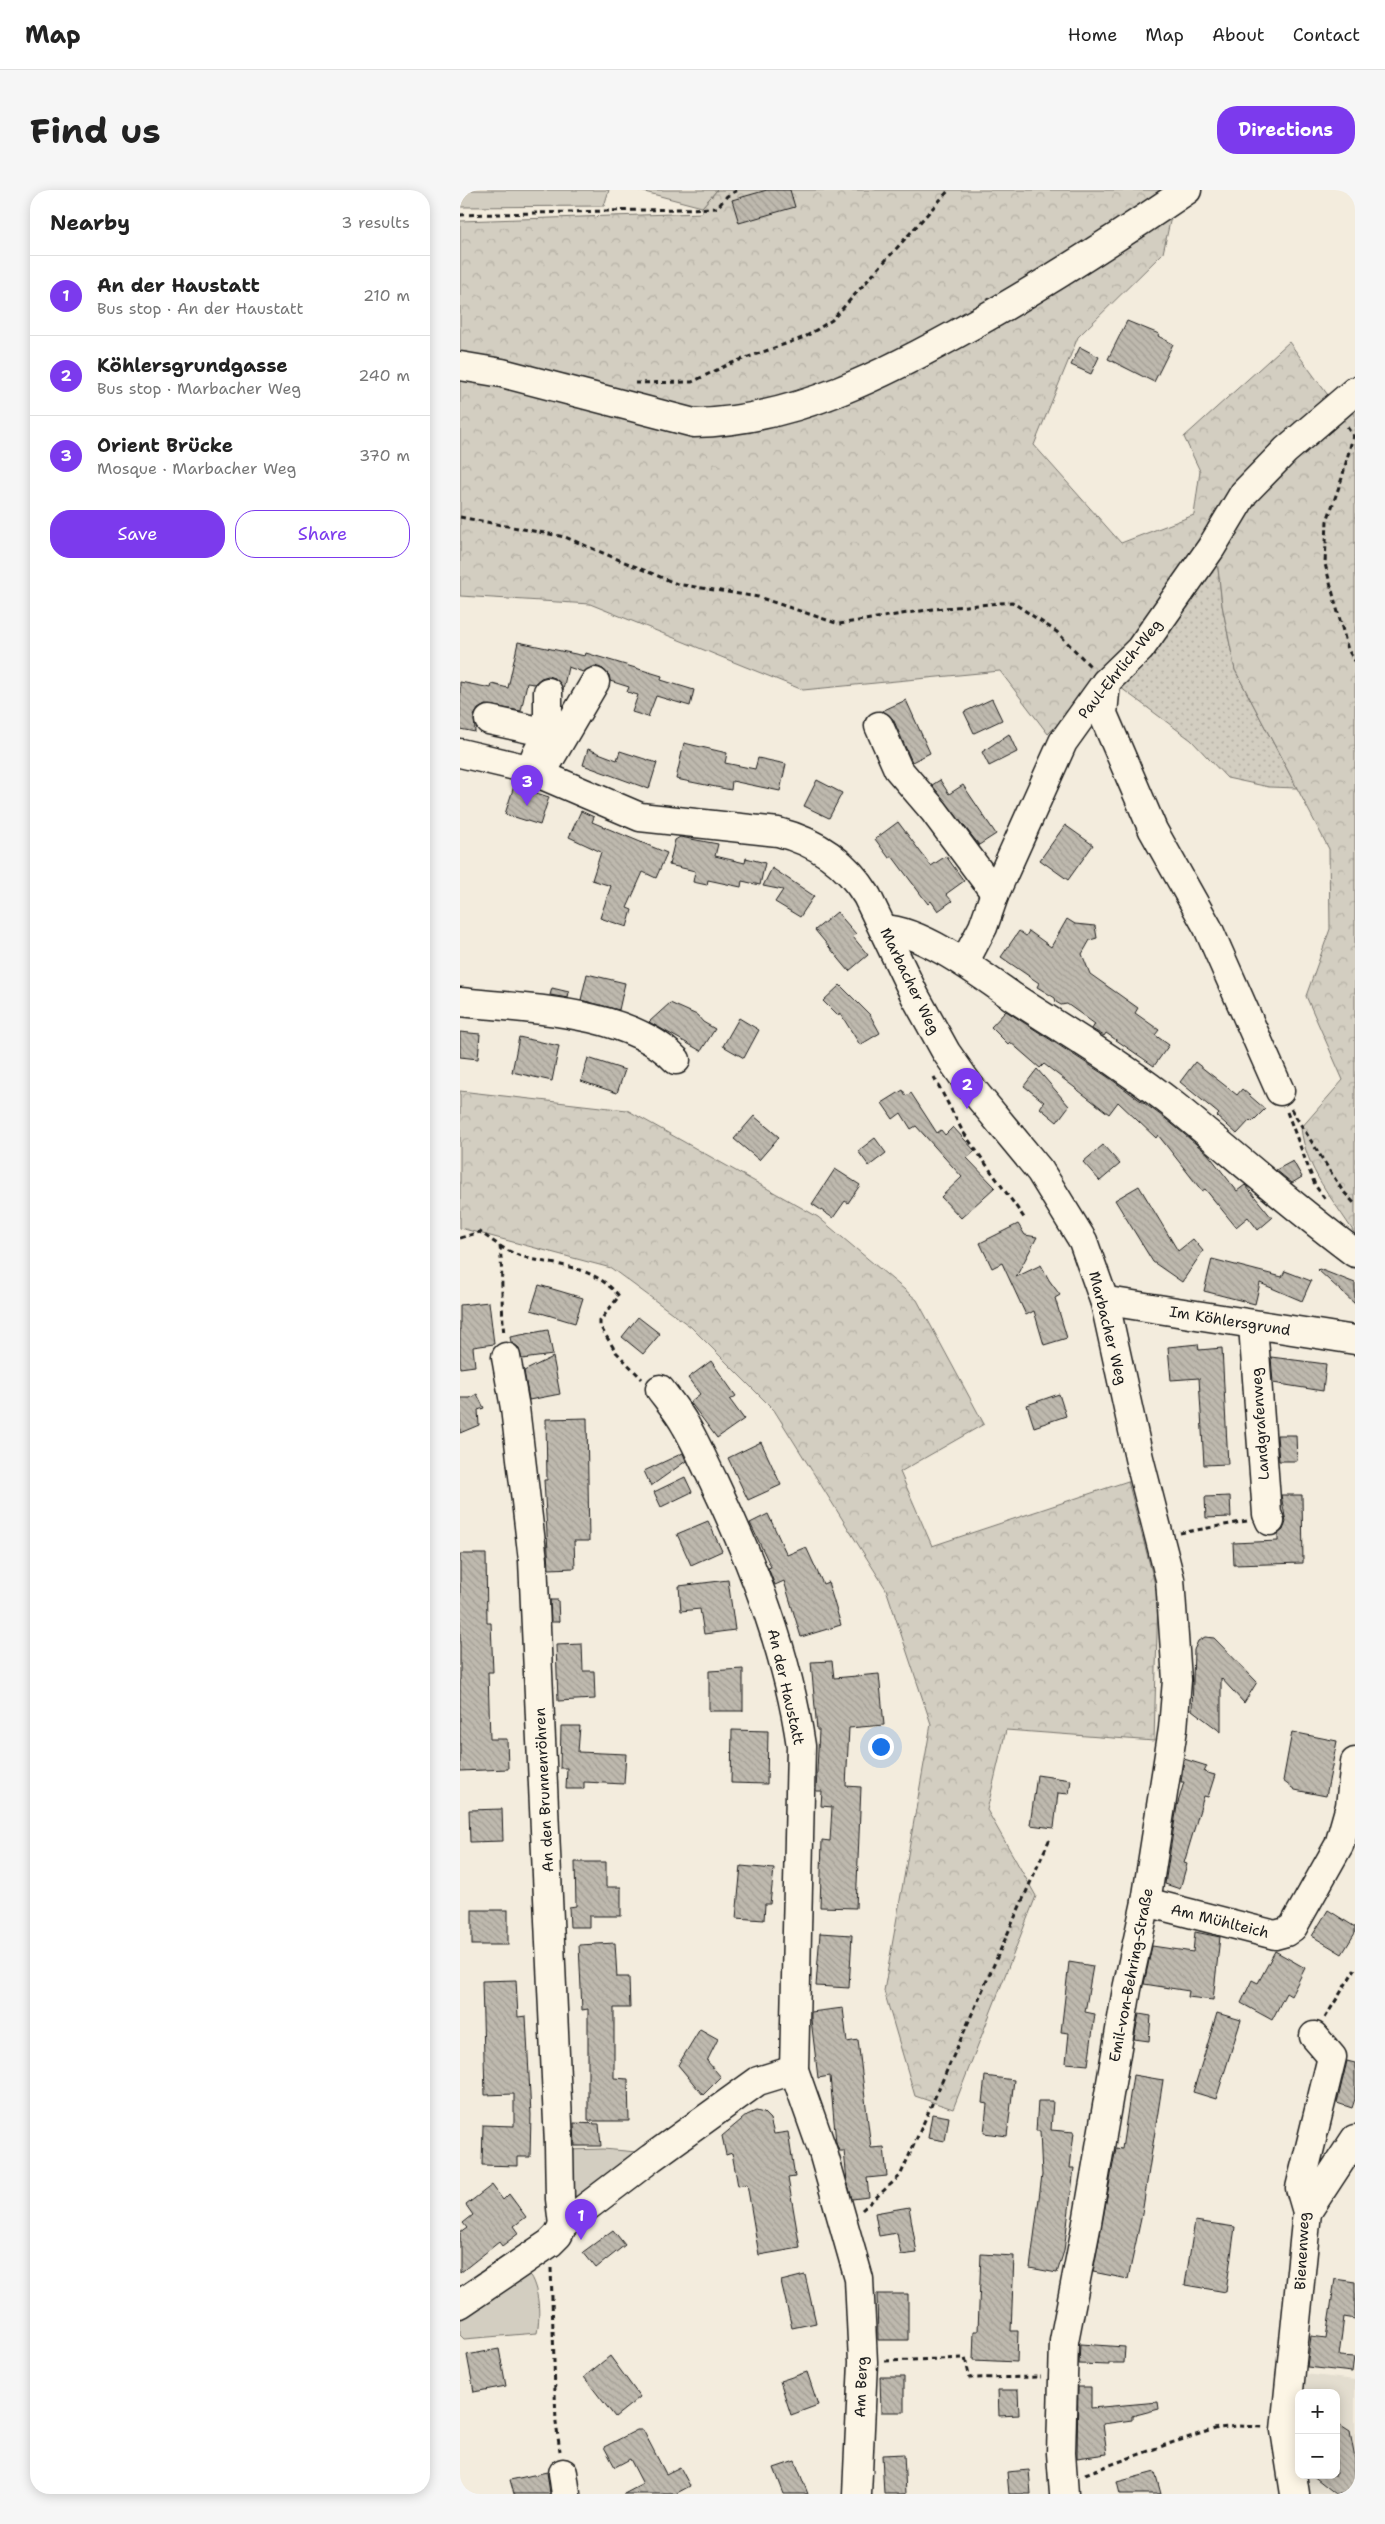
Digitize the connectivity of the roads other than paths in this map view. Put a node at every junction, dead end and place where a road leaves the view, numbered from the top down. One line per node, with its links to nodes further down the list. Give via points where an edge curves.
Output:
1 (1188, 190): 2 (street, via 1098,251 909,361 850,388 765,414 726,422 694,423 502,373)
2 (460, 366)
3 (1345, 399): 5 (street, Paul-Ehrlich-Weg, via 1286,450 1244,493 1211,548 1140,649)
4 (595, 682): 11 (street)
5 (1106, 682): 12 (street, Paul-Ehrlich-Weg, via 1062,742); 17 (street, via 1103,714 1153,830 1208,928)
6 (548, 692): 9 (street)
7 (489, 720): 9 (street)
8 (878, 726): 12 (street, via 898,768)
9 (548, 734): 11 (street)
10 (460, 753): 11 (street, Marbacher Weg)
11 (534, 772): 13 (street, Marbacher Weg, via 640,817 798,837 829,854 851,874 867,896)
12 (996, 893): 14 (street, Paul-Ehrlich-Weg)
13 (884, 930): 14 (street, via 904,931); 19 (street, Marbacher Weg, via 946,1052 1040,1171 1069,1217 1083,1241)
14 (964, 963): 18 (street, via 1175,1106)
15 (460, 1002): 16 (street, via 575,1014 641,1034 663,1046)
16 (676, 1060)
17 (1280, 1091)
18 (1355, 1252)
19 (1105, 1303): 20 (street, Im Köhlersgrund); 24 (street, Marbacher Weg)
20 (1253, 1325): 21 (street, Im Köhlersgrund); 25 (street, Landgrafenweg, via 1267,1514)
21 (1355, 1340)
22 (506, 1357): 32 (street, An den Brunnenröhren, via 533,1560 559,2145 560,2199)
23 (660, 1389): 29 (street, An der Haustatt, via 686,1425 756,1579 782,1658 798,1726 801,1746)
24 (1139, 1458): 27 (street, Emil-von-Behring-Straße, via 1170,1579 1177,1680 1173,1729)
25 (1263, 1520)
26 (1355, 1762): 27 (street, Am Mühlteich, via 1350,1806 1339,1845 1293,1927 1286,1932 1275,1935)
27 (1146, 1902): 35 (street, Emil-von-Behring-Straße, via 1127,1989 1088,2223 1064,2341)
28 (1314, 2036): 31 (street, Bienenweg, via 1332,2056 1300,2188)
29 (794, 2070): 32 (street, via 758,2081 651,2158); 33 (street, An der Haustatt, via 823,2152)
30 (1355, 2139): 31 (street)
31 (1307, 2212): 37 (street, Bienenweg, via 1285,2430)
32 (556, 2234): 34 (street)
33 (859, 2280): 36 (street, Am Berg, via 863,2362)
34 (460, 2304)
35 (1063, 2488)
36 (857, 2494)
37 (1295, 2494)

